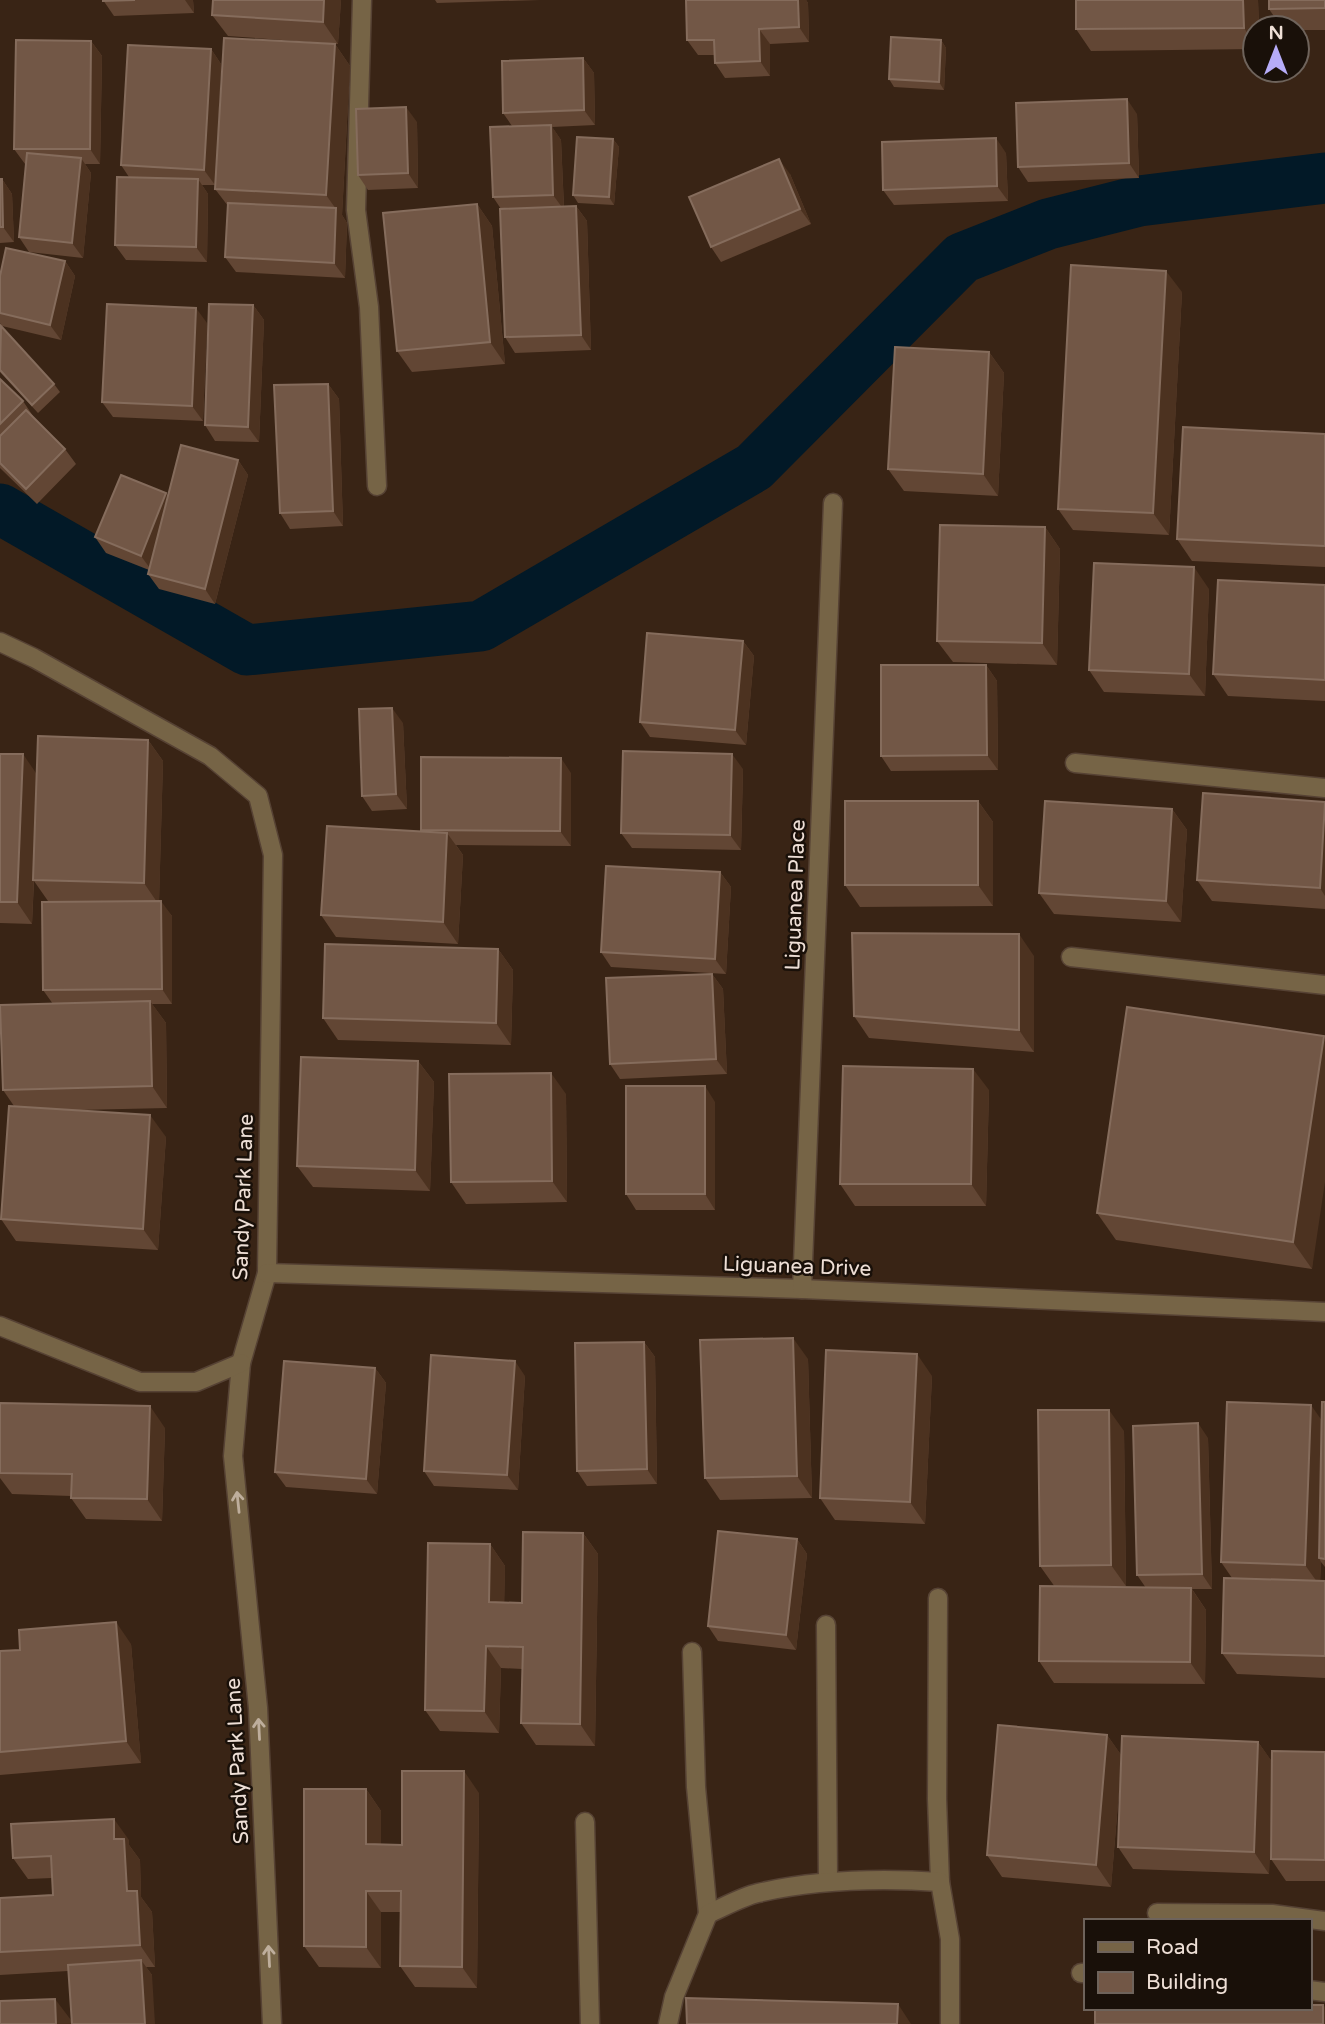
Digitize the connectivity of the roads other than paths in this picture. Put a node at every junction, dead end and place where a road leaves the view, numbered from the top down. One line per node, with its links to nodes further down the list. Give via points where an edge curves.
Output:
1 (362, 0): 2 (street, via 356,210 369,307)
2 (377, 486)
3 (833, 503): 10 (street, Liguanea Place)
4 (0, 642): 9 (street, Sandy Park Lane, via 210,756 258,796 273,855)
5 (1075, 763): 6 (street)
6 (1325, 788)
7 (1070, 957): 8 (street)
8 (1325, 985)
9 (267, 1273): 10 (street, Liguanea Drive); 13 (street, Sandy Park Lane)
10 (802, 1289): 11 (street, Liguanea Drive)
11 (1325, 1312)
12 (0, 1326): 13 (street, via 140,1382 196,1382)
13 (241, 1363): 23 (street, Sandy Park Lane, one-way to 13, via 258,1708 233,1456)
14 (938, 1598): 19 (street)
15 (825, 1625): 18 (street)
16 (692, 1652): 21 (street, via 696,1787)
17 (585, 1822): 24 (street)
18 (828, 1881): 19 (street); 21 (street, via 756,1894)
19 (940, 1882): 26 (street, via 950,1939)
20 (1157, 1913): 22 (street, via 1272,1914)
21 (708, 1914): 25 (street, via 674,1997)
22 (1310, 1919)
23 (272, 2024)
24 (590, 2024)
25 (668, 2024)
26 (950, 2024)

